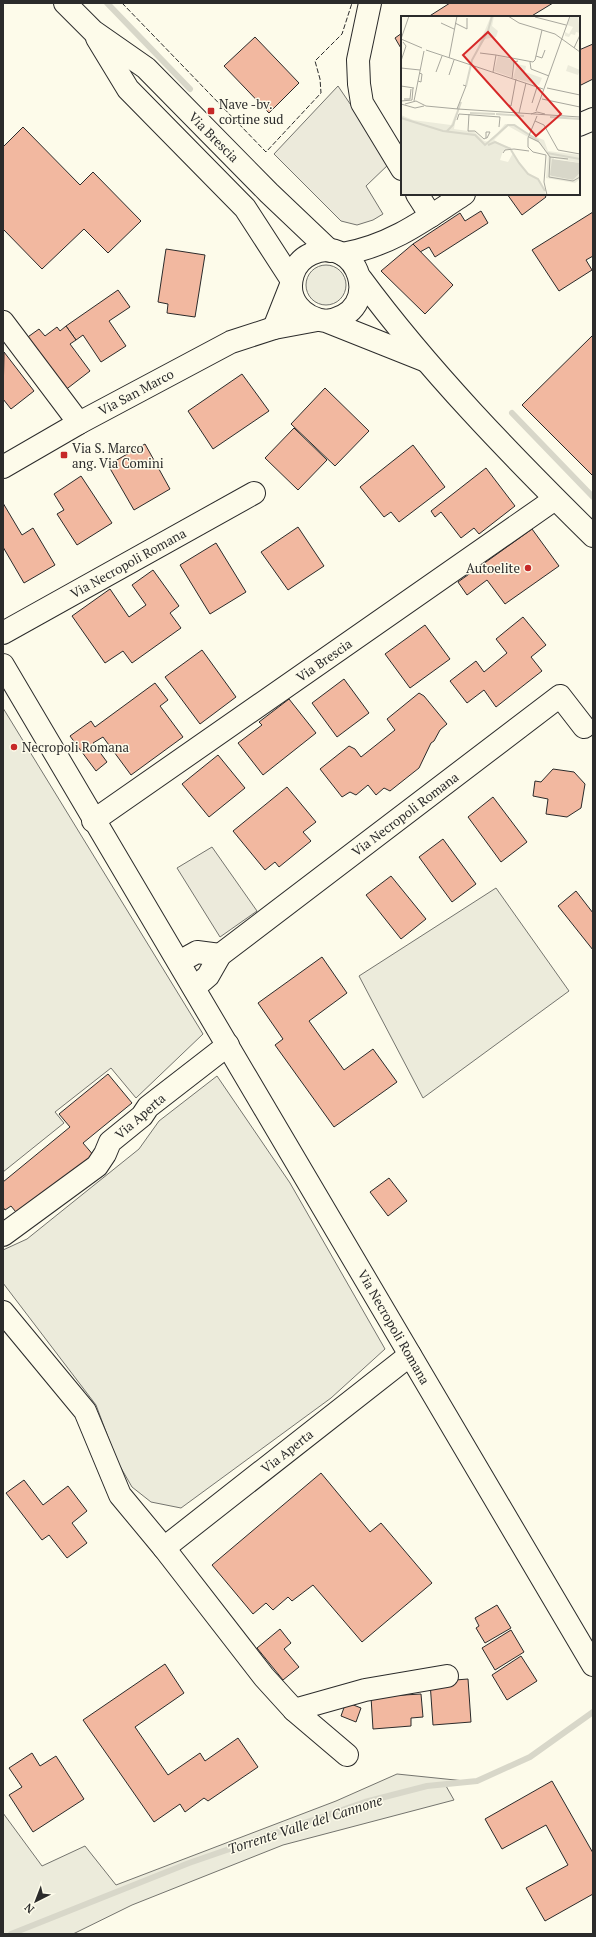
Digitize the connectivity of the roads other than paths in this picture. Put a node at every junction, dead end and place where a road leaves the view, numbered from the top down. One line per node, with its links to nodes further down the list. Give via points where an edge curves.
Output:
1 (65, 3): 3 (street, Via Brescia)
2 (370, 3): 6 (street, via 358,60 362,103)
3 (93, 32): 11 (street, Via Brescia, via 146,68 269,193); 13 (street, Via Brescia, via 128,89 245,208)
4 (593, 119): 5 (street)
5 (580, 124)
6 (401, 167)
7 (418, 195): 9 (street)
8 (462, 195): 9 (street)
9 (431, 216): 10 (street, via 399,236)
10 (377, 245): 11 (street); 12 (street)
11 (336, 252): 12 (street, Via Brescia, via 353,263); 13 (street, via 313,253 305,257 298,263)
12 (359, 275): 14 (street, via 359,296 353,308 343,317); 17 (street, Via Brescia)
13 (291, 282): 14 (street, Via Brescia, via 292,297 296,305 302,312); 16 (street)
14 (322, 321): 16 (street, Via San Marco); 17 (street, Via Brescia)
15 (3, 322): 18 (street)
16 (274, 328): 18 (street, Via San Marco, via 231,342)
17 (425, 361): 21 (street, Via Brescia)
18 (79, 423): 19 (street, Via San Marco)
19 (3, 467)
20 (254, 493): 23 (street, Via Necropoli Romana)
21 (555, 499): 22 (street, Via Brescia); 26 (street, Via Brescia)
22 (593, 536)
23 (3, 633)
24 (3, 665): 26 (street, Via Necropoli Romana)
25 (584, 727): 27 (street, Via Necropoli Romana, via 560,696 243,929)
26 (93, 821): 28 (street, Via Necropoli Romana)
27 (220, 955): 28 (street, via 197,952); 29 (street, Via Necropoli Romana, via 208,976)
28 (179, 962): 29 (street, Via Necropoli Romana)
29 (194, 988): 30 (street, Via Necropoli Romana)
30 (228, 1046): 31 (street, Via Aperta, via 148,1106 142,1116 110,1142 106,1154 97,1166); 33 (street, Via Necropoli Romana)
31 (3, 1235)
32 (3, 1312): 34 (street, via 85,1411 120,1494)
33 (410, 1355): 34 (street, Via Aperta); 35 (street, Via Necropoli Romana)
34 (164, 1548): 37 (street, via 264,1677)
35 (593, 1665)
36 (447, 1676): 37 (street, via 364,1690)
37 (294, 1710): 38 (street)
38 (347, 1755)

